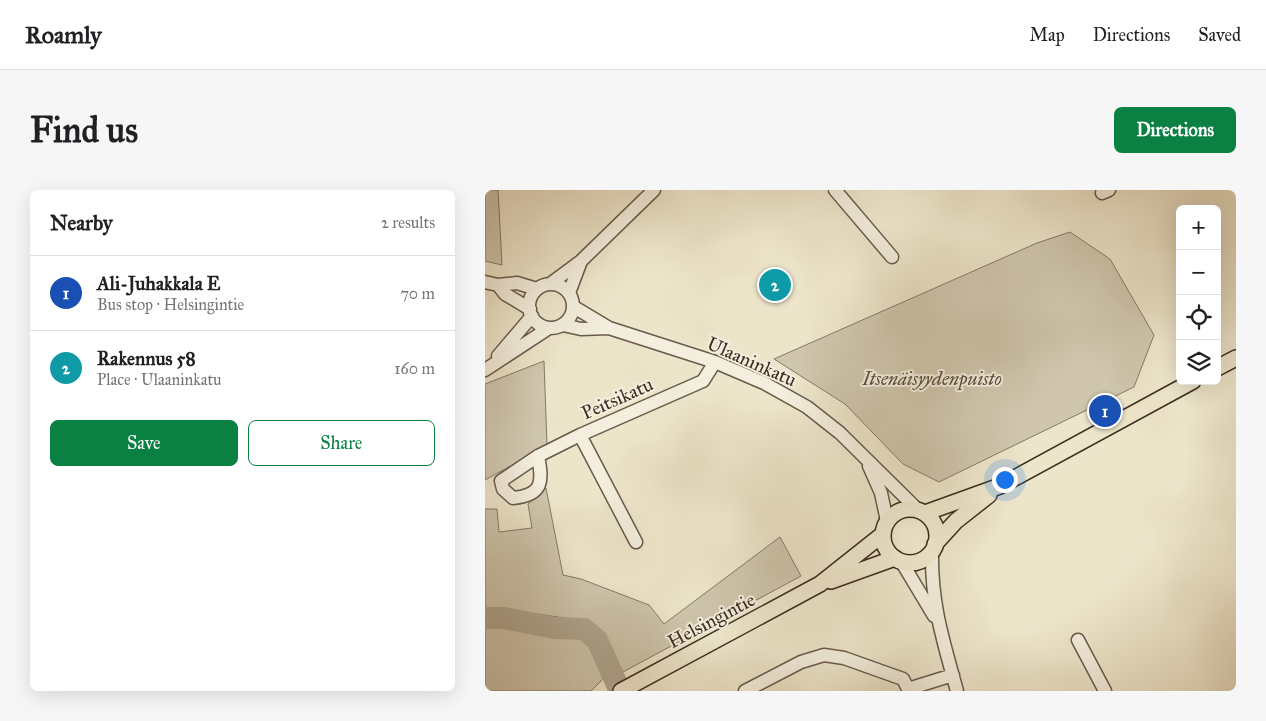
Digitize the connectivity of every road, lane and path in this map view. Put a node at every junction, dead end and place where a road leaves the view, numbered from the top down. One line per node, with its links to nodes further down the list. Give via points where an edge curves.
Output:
1 (654, 190): 4 (street)
2 (835, 190): 3 (street)
3 (892, 257)
4 (581, 261): 6 (street); 9 (street)
5 (485, 282): 7 (street)
6 (550, 284): 8 (street); 9 (street)
7 (498, 285): 8 (street, via 517,283); 11 (street)
8 (537, 289): 11 (street, via 532,295)
9 (569, 293): 10 (street)
10 (574, 307): 12 (street, via 569,320); 14 (street)
11 (531, 313): 13 (street, via 536,322); 18 (street)
12 (563, 325): 13 (street); 14 (street, via 581,329)
13 (549, 328): 18 (street)
14 (609, 328): 16 (street, Ulaaninkatu)
15 (1236, 358): 17 (main road)
16 (715, 362): 20 (street, Peitsikatu, via 703,380); 22 (street, Ulaaninkatu, via 764,382 807,407 840,432)
17 (1221, 366)
18 (488, 368)
19 (1186, 385): 23 (main road)
20 (580, 435): 21 (street); 26 (street, Peitsikatu)
21 (538, 456)
22 (864, 457): 24 (street, Ulaaninkatu); 25 (street, Ulaaninkatu, via 881,493)
23 (1000, 486): 24 (main road); 27 (main road, via 956,521)
24 (921, 512): 25 (main road, via 911,509 898,512); 27 (main road, via 930,518 936,530)
25 (885, 527): 28 (main road, via 886,548); 29 (main road, Helsingintie)
26 (636, 542)
27 (934, 547): 28 (main road, via 922,560); 30 (street, via 932,578)
28 (898, 560): 29 (main road, Helsingintie); 30 (street)
29 (820, 584): 34 (main road, Helsingintie)
30 (937, 621): 32 (street)
31 (1078, 640): 37 (street)
32 (953, 675): 33 (street); 36 (street)
33 (908, 690): 35 (street, via 903,680 844,658 824,655 801,662)
34 (621, 691)
35 (745, 691)
36 (957, 691)
37 (1105, 691)

